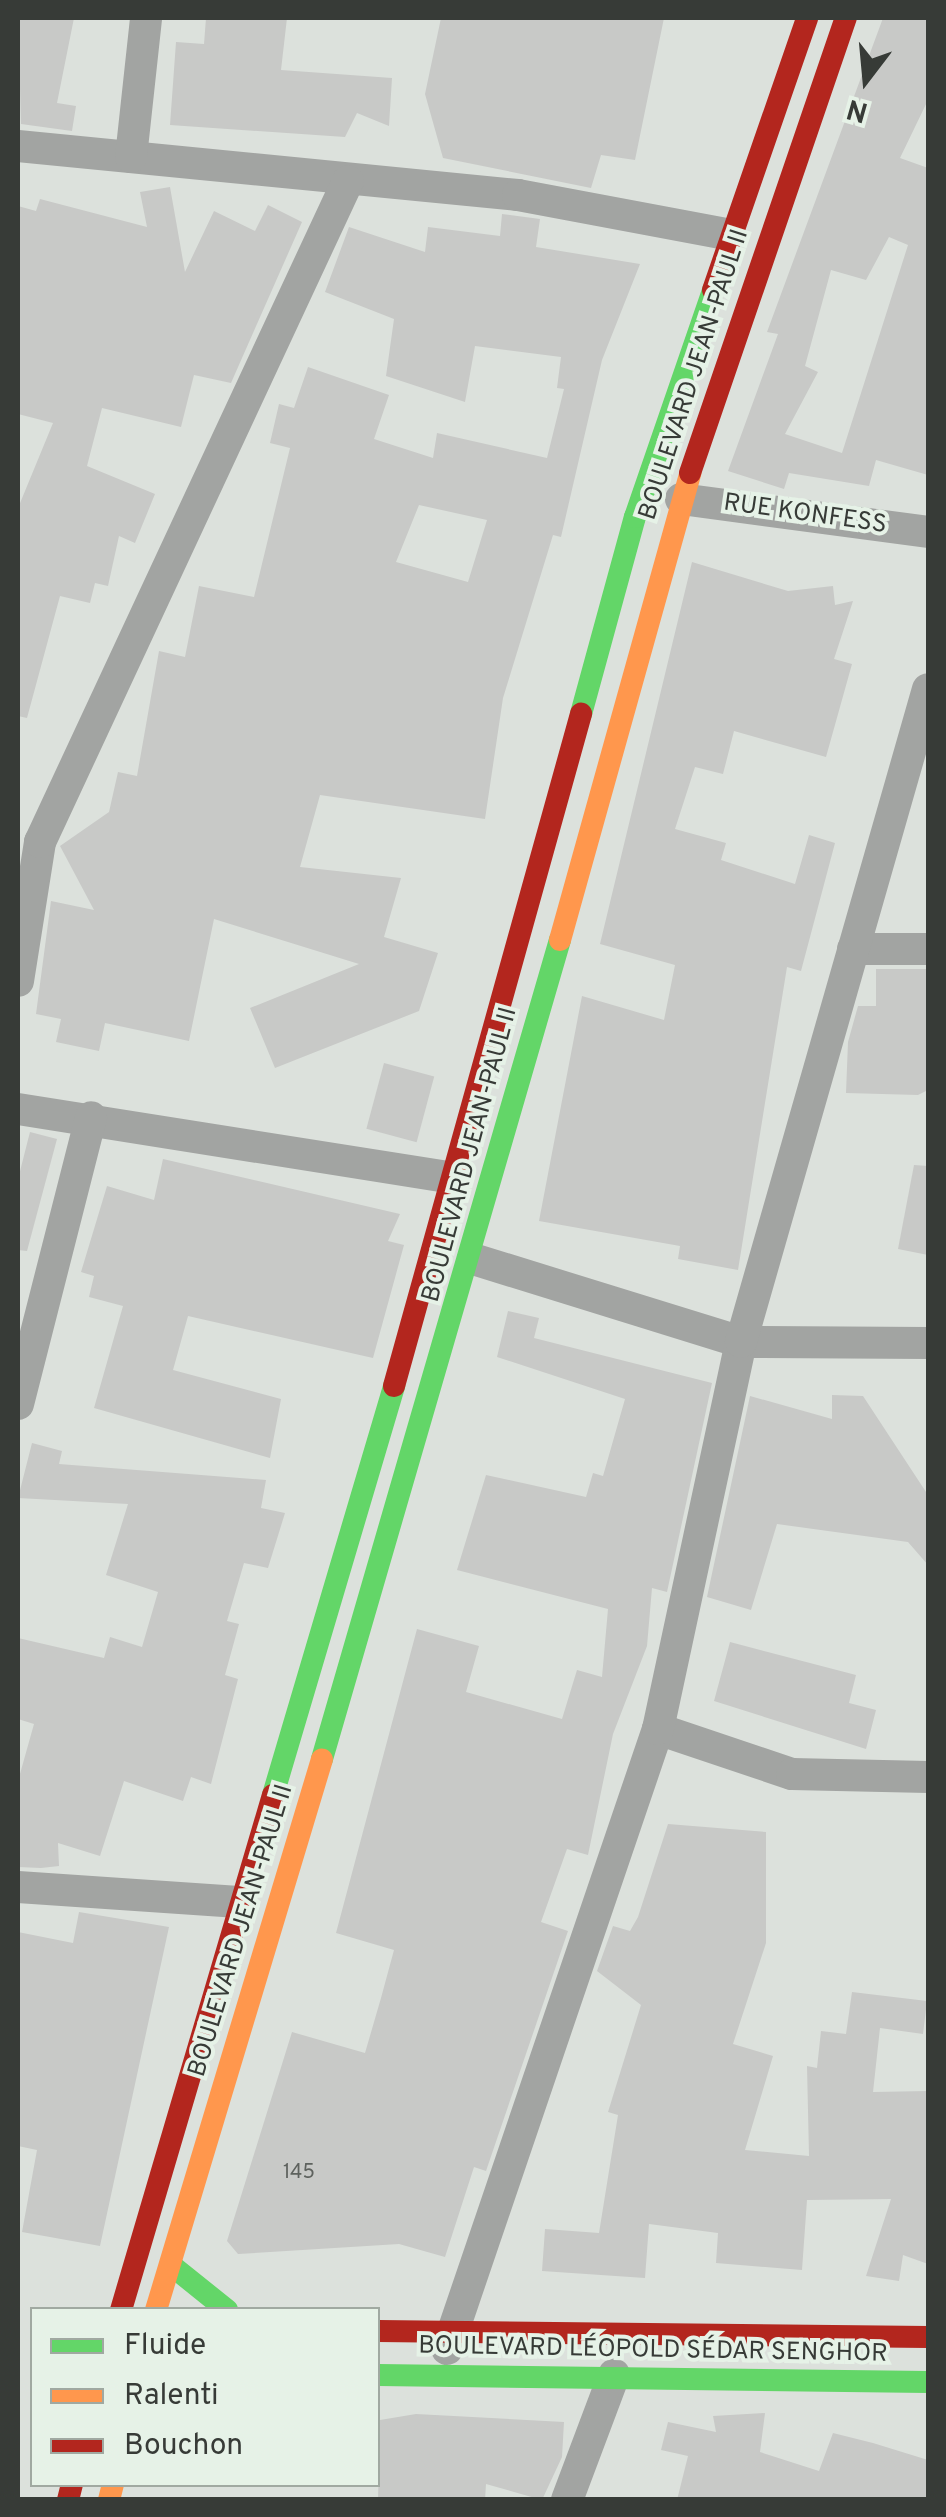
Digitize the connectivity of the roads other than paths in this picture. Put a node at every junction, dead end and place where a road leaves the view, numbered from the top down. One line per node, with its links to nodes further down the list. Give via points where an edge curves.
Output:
1 (146, 18): 5 (street)
2 (808, 18): 7 (main road, BOULEVARD JEAN-PAUL II)
3 (846, 18): 8 (main road, BOULEVARD JEAN-PAUL II)
4 (18, 146): 5 (street)
5 (130, 156): 6 (street)
6 (348, 181): 7 (street, via 518,195); 13 (street, via 40,842)
7 (726, 234): 16 (main road, BOULEVARD JEAN-PAUL II, via 635,517)
8 (681, 499): 9 (street, RUE KONFESS); 17 (main road, BOULEVARD JEAN-PAUL II)
9 (928, 532)
10 (928, 689): 11 (street)
11 (853, 949): 12 (street); 18 (street)
12 (928, 949)
13 (18, 981)
14 (18, 1109): 15 (street)
15 (90, 1117): 16 (street); 20 (street)
16 (454, 1178): 24 (main road, BOULEVARD JEAN-PAUL II)
17 (473, 1258): 18 (street); 25 (main road, BOULEVARD JEAN-PAUL II)
18 (740, 1342): 19 (street); 21 (street)
19 (928, 1343)
20 (18, 1404)
21 (658, 1729): 22 (street, via 792,1774); 29 (street)
22 (928, 1778)
23 (18, 1887): 24 (street)
24 (238, 1902): 26 (main road, BOULEVARD JEAN-PAUL II)
25 (171, 2264): 27 (main road, BOULEVARD JEAN-PAUL II); 28 (main road)
26 (122, 2307)
27 (157, 2307)
28 (223, 2307)
29 (452, 2330): 30 (main road, BOULEVARD LÉOPOLD SÉDAR SENGHOR); 31 (main road, BOULEVARD LÉOPOLD SÉDAR SENGHOR); 33 (street)
30 (380, 2331)
31 (928, 2337)
32 (380, 2375): 33 (main road, BOULEVARD LÉOPOLD SÉDAR SENGHOR)
33 (439, 2375): 34 (main road, BOULEVARD LÉOPOLD SÉDAR SENGHOR)
34 (614, 2375): 35 (main road, BOULEVARD LÉOPOLD SÉDAR SENGHOR); 36 (street)
35 (928, 2382)
36 (567, 2500)

